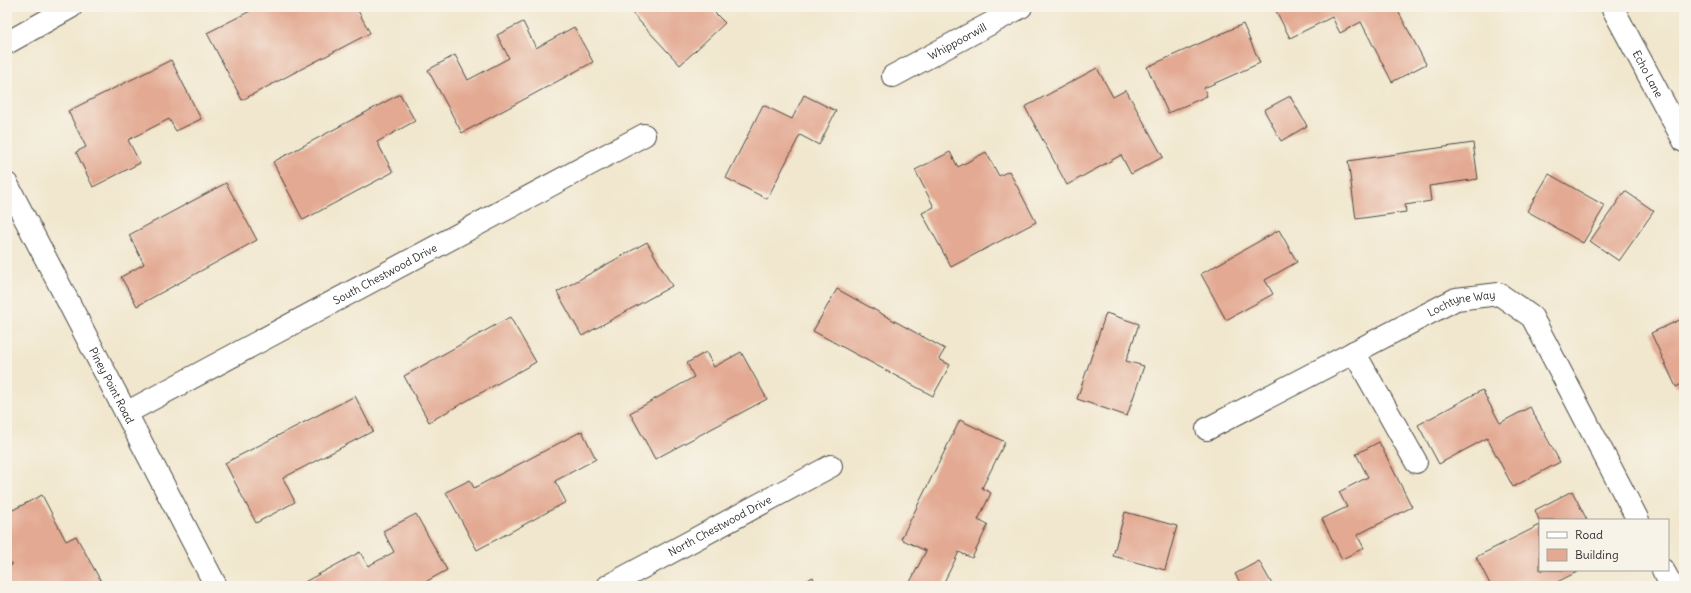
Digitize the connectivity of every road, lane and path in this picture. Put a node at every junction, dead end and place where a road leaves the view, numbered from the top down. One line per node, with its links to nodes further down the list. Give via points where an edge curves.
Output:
1 (72, 7): 4 (street)
2 (1021, 7): 5 (street, Whippoorwill)
3 (1612, 7): 7 (street, Echo Lane)
4 (7, 43)
5 (894, 76)
6 (644, 135): 10 (street, South Chestwood Drive)
7 (1684, 141)
8 (7, 184): 10 (street, Piney Point Road)
9 (1354, 352): 11 (street, Lochtyne Way); 12 (street); 14 (street, Lochtyne Way, via 1456,299 1499,294 1532,317)
10 (126, 413): 16 (street, Piney Point Road)
11 (1207, 429)
12 (1416, 462)
13 (831, 466): 17 (street, North Chestwood Drive)
14 (1637, 519)
15 (1664, 571): 18 (street)
16 (216, 586)
17 (608, 586)
18 (1672, 586)

